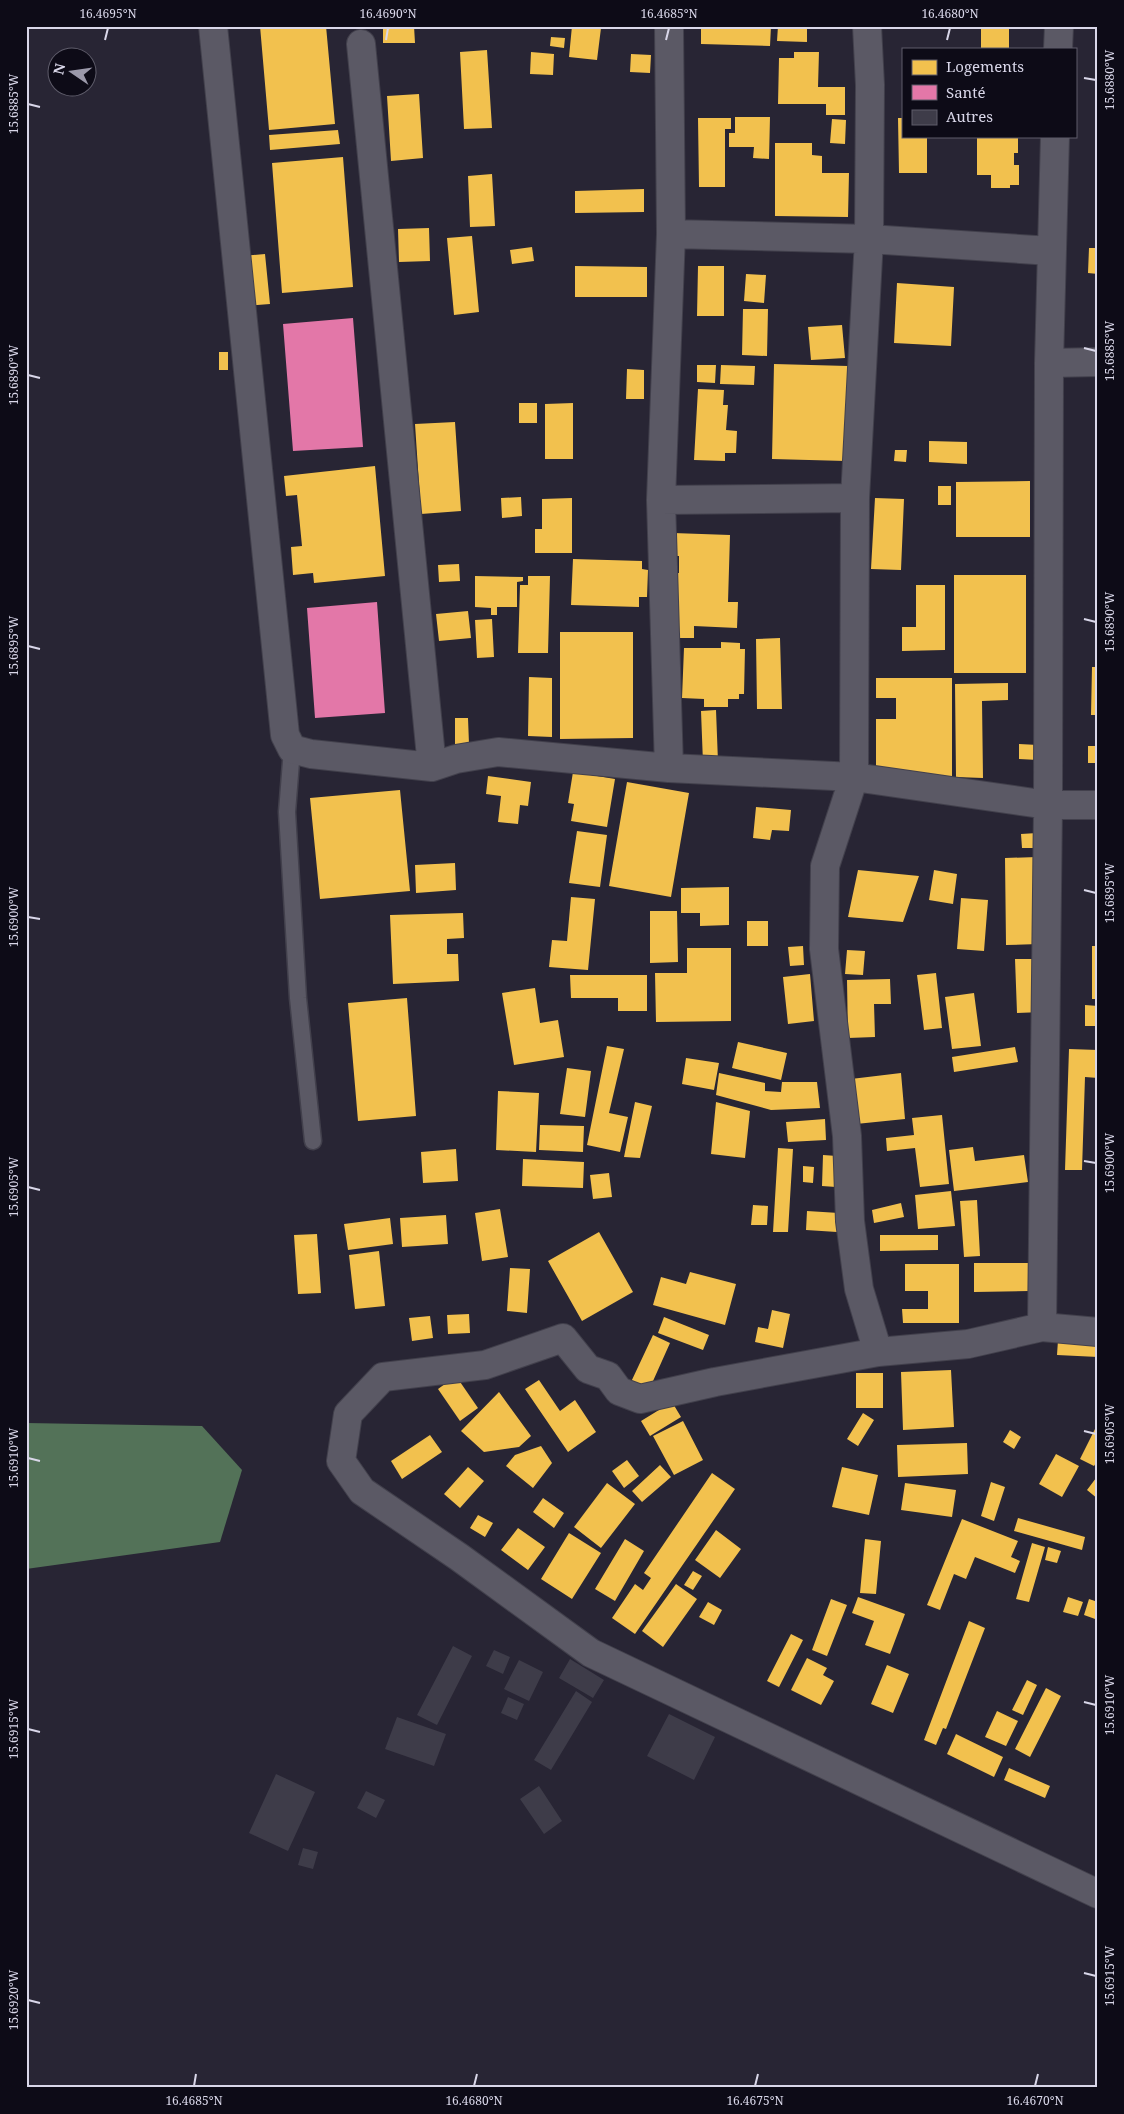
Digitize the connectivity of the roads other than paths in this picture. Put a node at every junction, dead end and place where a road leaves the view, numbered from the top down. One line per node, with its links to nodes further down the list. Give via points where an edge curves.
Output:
1 (213, 26): 15 (street, via 285,735)
2 (669, 26): 8 (street)
3 (867, 26): 9 (street)
4 (1059, 26): 6 (street)
5 (361, 44): 16 (street)
6 (1058, 48)
7 (1055, 138): 10 (street)
8 (671, 234): 9 (street); 14 (street)
9 (869, 239): 10 (street); 13 (street)
10 (1051, 251): 12 (street)
11 (1098, 362): 12 (street)
12 (1050, 363): 19 (street)
13 (855, 498): 14 (street); 18 (street)
14 (661, 500): 17 (street)
15 (292, 749): 16 (street, via 311,754); 21 (lane, via 288,822 298,998)
16 (432, 767): 17 (street, via 498,752)
17 (669, 768): 18 (street)
18 (854, 777): 19 (street); 24 (street, via 825,866 824,949 847,1136 850,1221 859,1289)
19 (1048, 805): 20 (street); 22 (street)
20 (1098, 806)
21 (313, 1141)
22 (1042, 1327): 23 (street); 24 (street, via 968,1344)
23 (1098, 1332)
24 (878, 1352): 25 (street, via 640,1399 619,1391 608,1376 588,1369 564,1338 485,1365 383,1377 348,1414 341,1461 362,1491 591,1653)
25 (1098, 1894)

